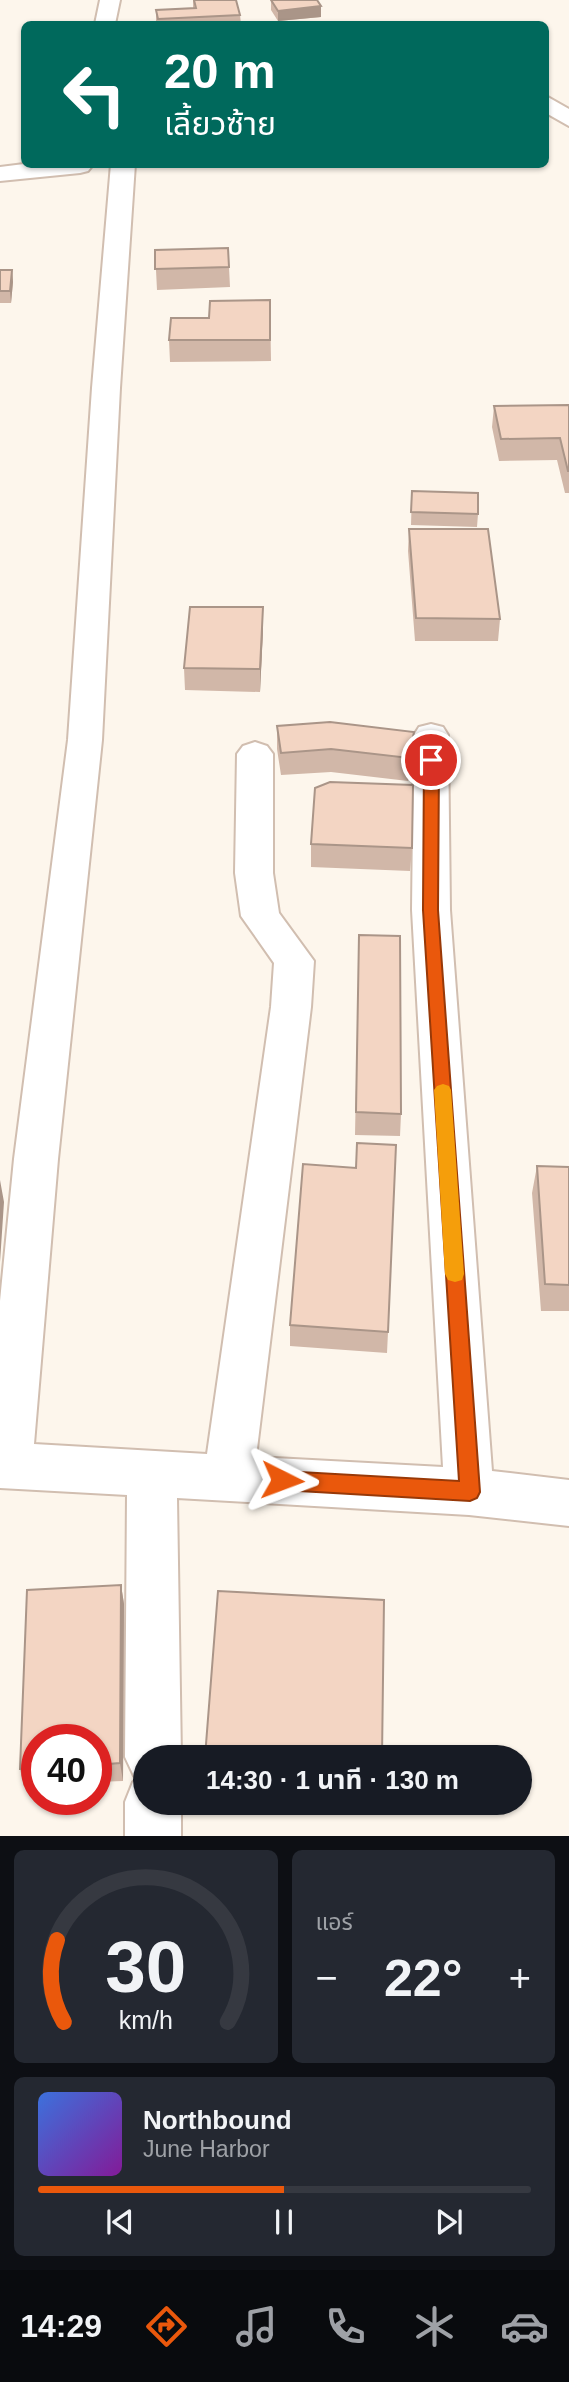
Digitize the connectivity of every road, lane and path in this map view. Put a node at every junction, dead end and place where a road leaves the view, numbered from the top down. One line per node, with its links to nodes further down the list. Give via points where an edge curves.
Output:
1 (110, 0): 2 (street)
2 (106, 21)
3 (549, 105): 4 (street)
4 (569, 119)
5 (59, 168): 7 (street)
6 (123, 168): 10 (street, via 85,740)
7 (0, 174)
8 (431, 735): 13 (street, via 430,910)
9 (255, 754): 12 (street, via 254,873 260,916 294,961)
10 (4, 1465): 11 (street)
11 (152, 1473): 12 (street); 15 (street)
12 (229, 1477): 13 (street)
13 (470, 1492): 14 (street)
14 (569, 1503)
15 (153, 1745)
16 (153, 1815): 17 (street)
17 (153, 1836)

